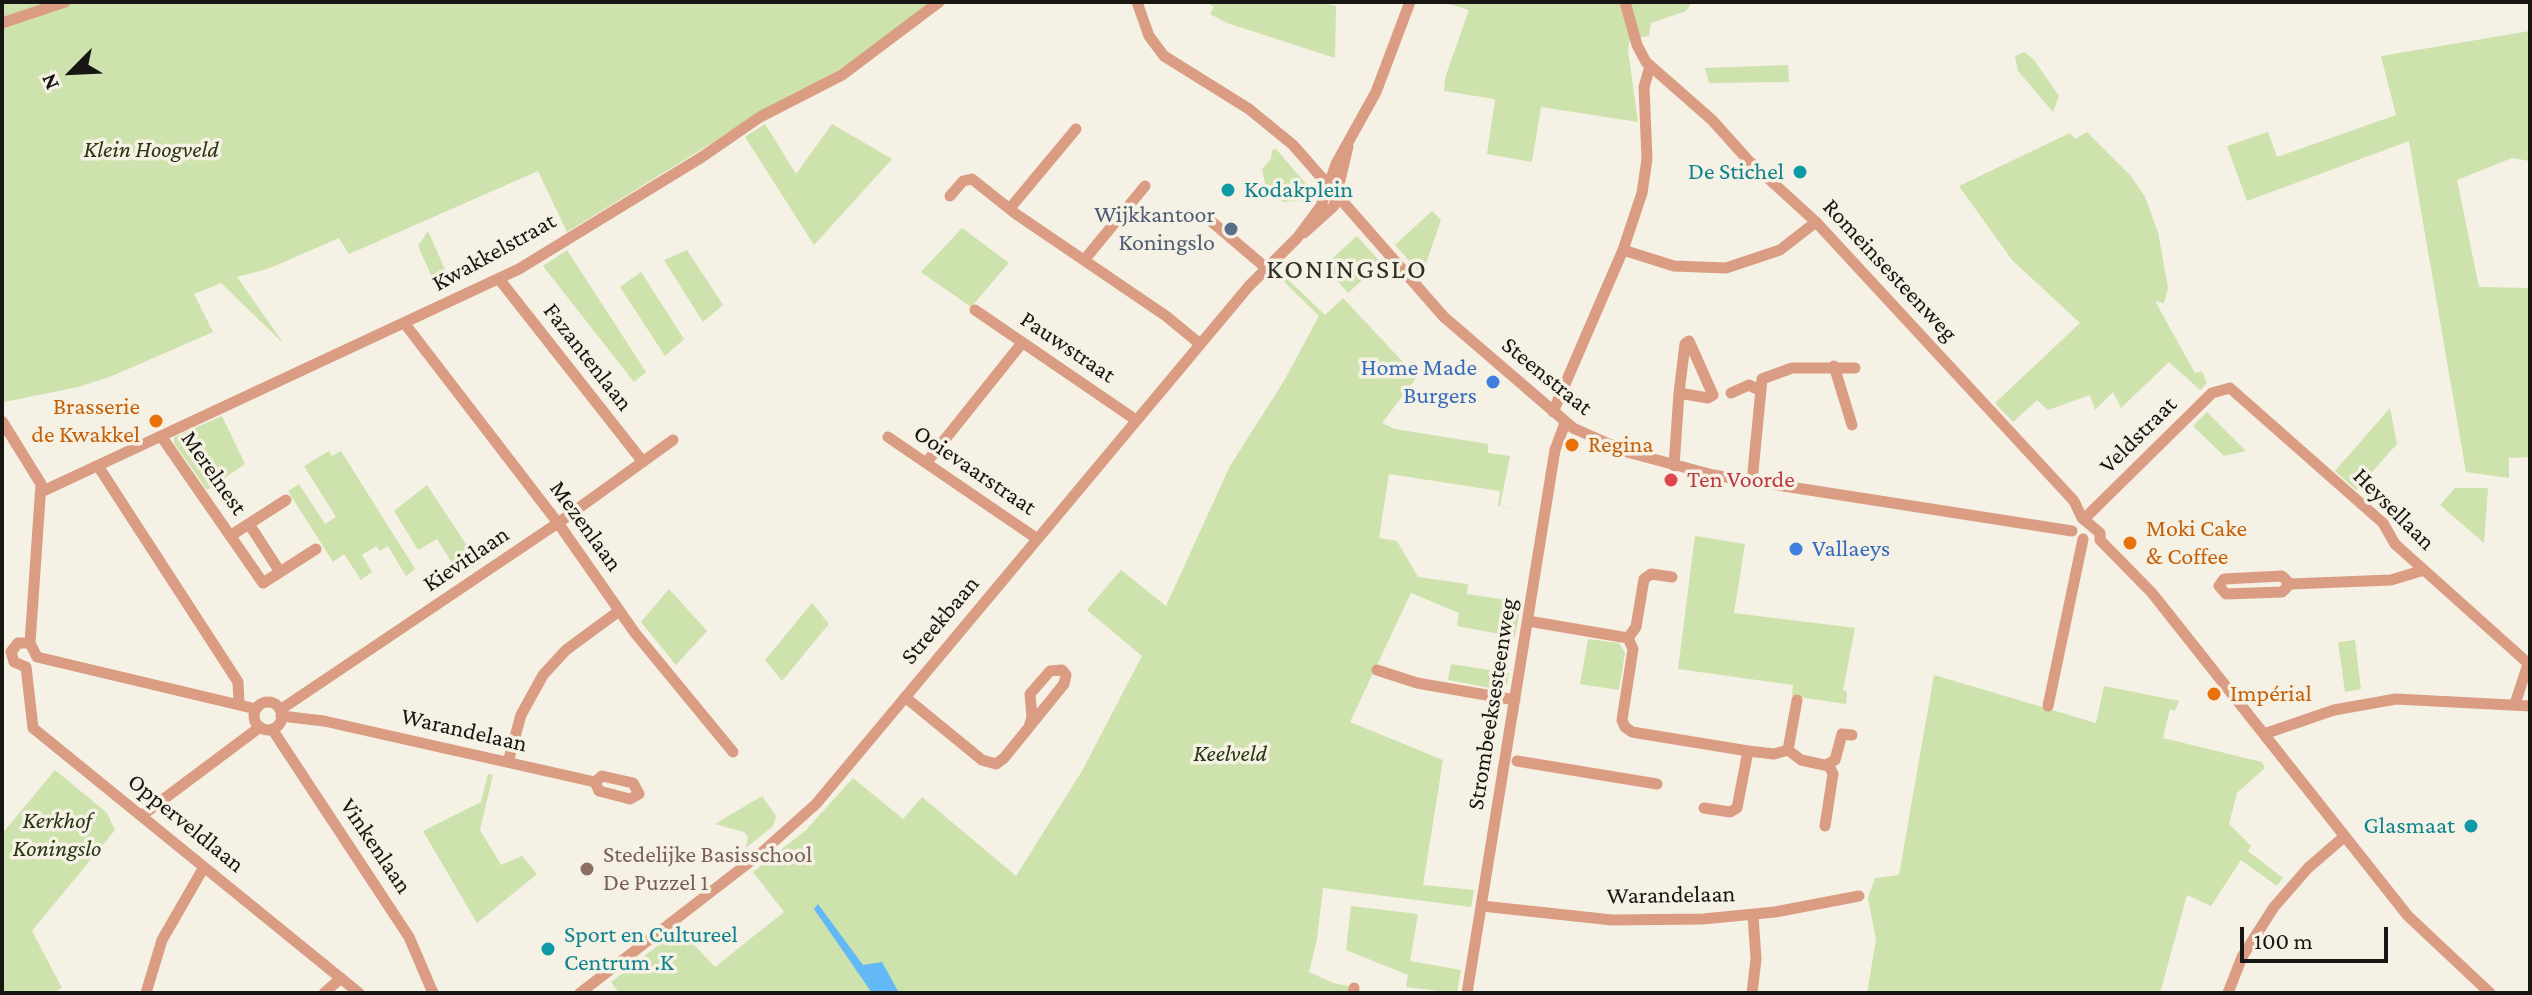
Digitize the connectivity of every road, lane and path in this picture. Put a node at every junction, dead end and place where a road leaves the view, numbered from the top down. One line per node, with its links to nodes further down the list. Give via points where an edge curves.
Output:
1 (65, 2): 6 (street)
2 (939, 2): 21 (street, Kwakkelstraat, via 842,75 760,117)
3 (1137, 2): 10 (street, Steenstraat, via 1149,36 1164,56 1260,117)
4 (1410, 2): 9 (street, Streekbaan, via 1382,78)
5 (1625, 2): 7 (street, via 1640,54)
6 (2, 23)
7 (1650, 66): 16 (street, Romeinsesteenweg); 18 (street, via 1644,87 1646,176)
8 (1076, 129): 14 (street)
9 (1348, 145): 10 (street, Streekbaan); 13 (street, Streekbaan)
10 (1327, 184): 13 (street, Steenstraat); 17 (street, Streekbaan, via 1321,206)
11 (1145, 186): 19 (street)
12 (950, 196): 14 (street, via 969,179)
13 (1337, 196): 17 (street, Streekbaan, via 1329,214); 32 (street, Steenstraat, via 1458,330)
14 (1011, 207): 19 (street)
15 (1212, 222): 20 (street)
16 (1816, 222): 18 (street, via 1780,250 1726,268 1674,266); 47 (street, Romeinsesteenweg)
17 (1297, 238): 20 (street, Streekbaan)
18 (1623, 250): 32 (street)
19 (1085, 259): 25 (street)
20 (1265, 267): 25 (street, Streekbaan)
21 (499, 279): 23 (street, Kwakkelstraat); 40 (street, Fazantenlaan)
22 (975, 310): 24 (street, Pauwstraat)
23 (405, 324): 37 (street, Kwakkelstraat); 48 (street, Mezenlaan)
24 (1022, 343): 33 (street, Pauwstraat); 41 (street)
25 (1200, 344): 33 (street, Streekbaan)
26 (1834, 366): 27 (street); 29 (street, via 1792,368 1764,377); 36 (street)
27 (1855, 368)
28 (2225, 387): 47 (street, Veldstraat, via 2206,398); 56 (street, Heysellaan, via 2236,391 2383,523 2395,544)
29 (1759, 390): 31 (street, via 1749,385); 44 (street)
30 (1679, 393): 30 (street, via 1685,344 1689,341 1713,395); 43 (street)
31 (1731, 393)
32 (1553, 412): 35 (street, Steenstraat)
33 (1136, 420): 52 (street, Streekbaan)
34 (2, 421): 45 (street, via 40,477)
35 (1565, 423): 43 (street, Steenstraat); 61 (street, Strombeeksesteenweg, via 1555,450)
36 (1852, 425)
37 (161, 436): 42 (street, Kwakkelstraat); 51 (street, Merelnest)
38 (888, 437): 41 (street, Ooievaarstraat)
39 (673, 440): 40 (street, Kievitlaan)
40 (643, 462): 48 (street, Kievitlaan)
41 (926, 463): 52 (street, Ooievaarstraat)
42 (98, 466): 45 (street, Kwakkelstraat); 73 (street, via 238,682)
43 (1674, 466): 44 (street, Steenstraat)
44 (1752, 482): 50 (street, Steenstraat)
45 (41, 492): 63 (street)
46 (286, 500): 49 (street)
47 (2084, 518): 50 (street, via 2074,522); 54 (street, Romeinsesteenweg, via 2100,533)
48 (558, 523): 60 (street, Mezenlaan); 69 (street, Kievitlaan)
49 (249, 524): 51 (street, Merelnest); 57 (street, Merelnest)
50 (2072, 531): 53 (street)
51 (230, 536): 57 (street, Merelnest, via 263,583)
52 (1036, 538): 70 (street, Streekbaan)
53 (2083, 539): 54 (street); 75 (street)
54 (2100, 540): 82 (street, Romeinsesteenweg, via 2146,586)
55 (316, 549): 57 (street)
56 (2424, 570): 59 (street, via 2391,580); 66 (street, Heysellaan)
57 (280, 572)
58 (1672, 577): 62 (street, via 1651,574 1644,579 1636,627)
59 (2290, 584): 59 (street, via 2282,592 2226,594 2219,586 2224,579 2282,576)
60 (619, 611): 86 (street, Mezenlaan); 88 (street, via 566,650 543,675 521,715)
61 (1528, 621): 62 (street); 71 (street, Strombeeksesteenweg)
62 (1628, 638): 85 (street, via 1633,649 1625,727)
63 (30, 643): 64 (street); 65 (street)
64 (7, 651): 67 (street)
65 (37, 657): 67 (street); 73 (street, Warandelaan)
66 (2529, 665): 74 (street)
67 (26, 667): 93 (street, Opperveldlaan, via 33,728)
68 (1377, 670): 71 (street, via 1417,683)
69 (301, 697): 78 (street, Kievitlaan); 79 (street)
70 (905, 697): 80 (street, via 986,763 1001,762); 105 (street, Streekbaan, via 793,825)
71 (1515, 700): 98 (street, Strombeeksesteenweg)
72 (1797, 700): 84 (street)
73 (239, 703): 77 (street, Warandelaan)
74 (2515, 704): 76 (street); 82 (street, via 2374,702)
75 (2048, 706)
76 (2530, 706)
77 (256, 709): 78 (street, Warandelaan, via 270,702); 81 (street, via 254,719)
78 (281, 713): 79 (street, Warandelaan); 81 (street)
79 (324, 721): 88 (street, Warandelaan)
80 (1029, 727): 80 (street, via 1066,681 1062,670 1050,671 1030,694)
81 (266, 728): 93 (street); 104 (street, Vinkenlaan, via 409,937)
82 (2264, 734): 95 (street, Romeinsesteenweg)
83 (1852, 735): 89 (street, via 1842,734 1835,760)
84 (1788, 750): 85 (street); 89 (street, via 1801,760)
85 (1748, 751): 92 (street, via 1737,808)
86 (733, 752)
87 (1517, 761): 91 (street, Strombeeksesteenweg)
88 (508, 762): 90 (street, Warandelaan)
89 (1826, 765): 94 (street, via 1833,774)
90 (595, 782)
91 (1657, 784)
92 (1704, 808)
93 (141, 816): 96 (street, Opperveldlaan)
94 (1825, 826)
95 (2345, 836): 108 (street, via 2274,907 2242,957); 109 (street, Romeinsesteenweg, via 2408,916)
96 (204, 867): 100 (street, Opperveldlaan); 101 (street, via 162,940)
97 (1859, 896): 99 (street, Warandelaan)
98 (1482, 906): 99 (street, Warandelaan, via 1621,920); 106 (street, Strombeeksesteenweg)
99 (1753, 915): 107 (street)
100 (341, 978): 102 (street); 103 (street, Opperveldlaan)
101 (146, 993)
102 (324, 993)
103 (359, 993)
104 (433, 993)
105 (580, 993)
106 (1467, 993)
107 (1752, 993)
108 (2228, 993)
109 (2490, 993)

